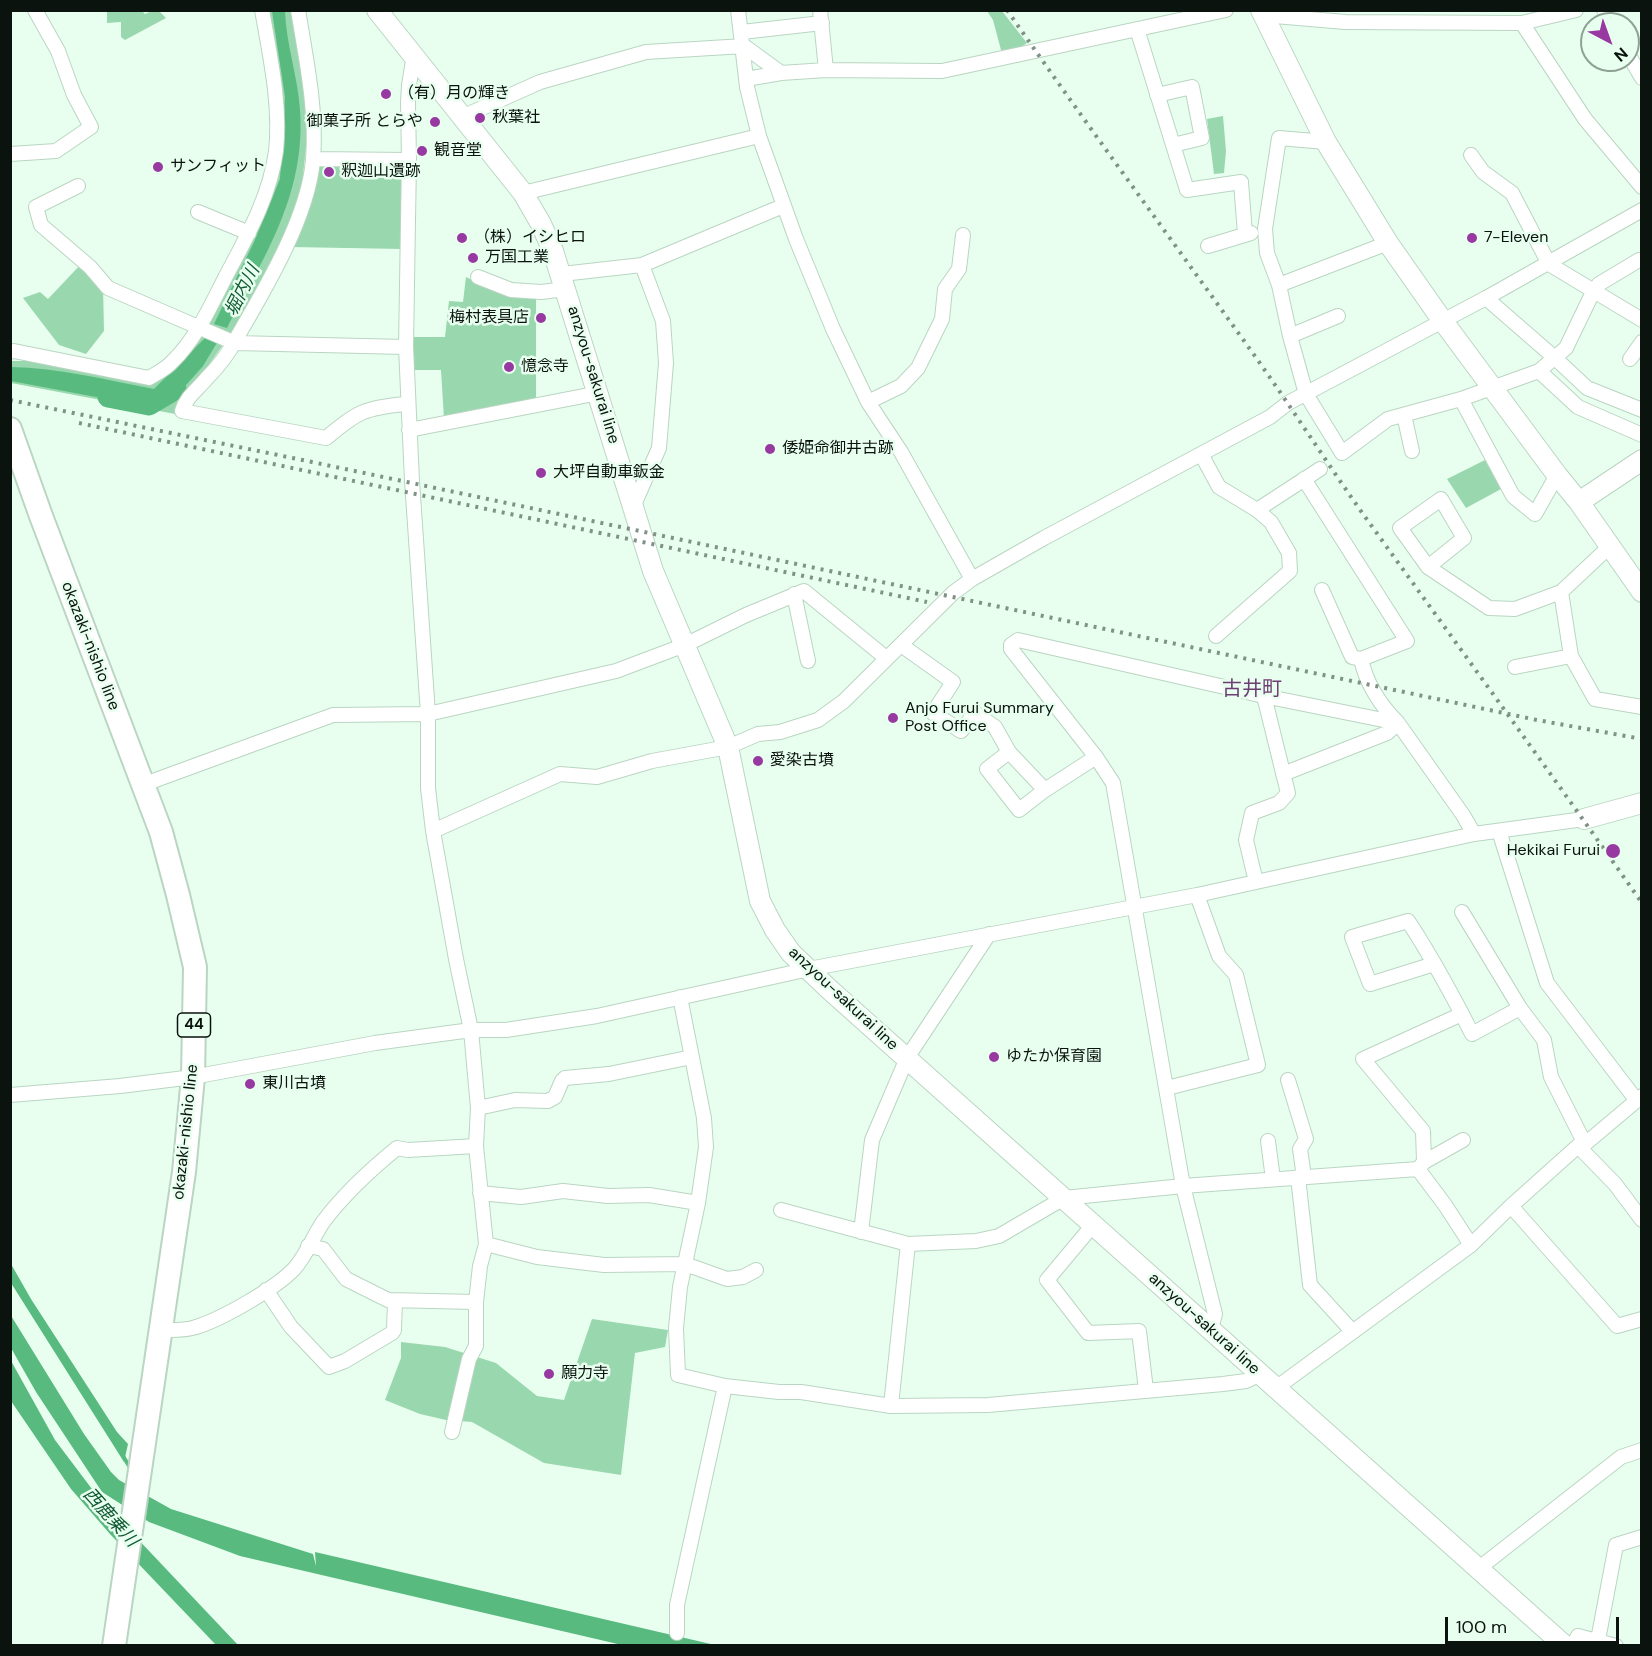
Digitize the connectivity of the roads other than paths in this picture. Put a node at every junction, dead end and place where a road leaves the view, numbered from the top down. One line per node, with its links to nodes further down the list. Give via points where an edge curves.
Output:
1 (35, 10): 22 (street, via 58,51 91,127 56,151)
2 (262, 10): 33 (street, via 273,72 276,151 267,193)
3 (298, 10): 24 (street, via 310,86)
4 (377, 10): 13 (main road, anzyou-sakurai line)
5 (738, 10): 12 (street)
6 (1226, 10): 11 (street)
7 (1576, 10): 10 (street)
8 (1262, 13): 10 (street, via 1345,22); 20 (main road)
9 (821, 17): 12 (street); 14 (street)
10 (1522, 23): 27 (street, via 1585,119)
11 (1137, 29): 14 (street, via 942,71); 17 (street)
12 (743, 39): 15 (street); 16 (street); 18 (street, via 646,52 540,82)
13 (414, 55): 18 (main road, anzyou-sakurai line); 25 (street, via 408,103)
14 (826, 70): 15 (street)
15 (781, 73): 16 (street)
16 (746, 79): 19 (street)
17 (1157, 95): 21 (street); 21 (street, via 1192,87 1202,138)
18 (462, 117): 28 (main road, anzyou-sakurai line)
19 (759, 136): 28 (street); 29 (street)
20 (1326, 142): 32 (street, via 1279,138); 36 (main road)
21 (1173, 146): 34 (street, via 1187,190 1241,182)
22 (10, 154)
23 (1471, 155): 39 (street, via 1483,172 1512,193)
24 (313, 159): 25 (street); 52 (street, via 302,207)
25 (409, 160): 53 (street)
26 (78, 186): 49 (street, via 36,207 41,225 108,288)
27 (1641, 187)
28 (523, 193): 42 (main road, anzyou-sakurai line, via 541,224)
29 (783, 206): 40 (street); 62 (street, via 833,329)
30 (1641, 210): 39 (street)
31 (198, 212): 33 (street)
32 (1265, 229): 34 (street); 43 (street, via 1267,253)
33 (249, 233): 49 (street)
34 (1245, 234): 37 (street)
35 (963, 235): 62 (street, via 959,269 945,289 942,319 918,368 901,386)
36 (1388, 243): 43 (street); 47 (main road)
37 (1208, 246)
38 (1639, 260): 44 (street, via 1599,284)
39 (1549, 264): 44 (street); 45 (street)
40 (642, 265): 42 (street); 76 (street, via 663,321 666,363 659,448)
41 (478, 277): 42 (street, via 511,290 541,292)
42 (564, 282): 59 (main road, anzyou-sakurai line)
43 (1279, 285): 50 (street)
44 (1593, 292): 48 (street); 55 (street, via 1566,348)
45 (1486, 298): 47 (street); 55 (street)
46 (1338, 316): 50 (street)
47 (1442, 320): 58 (main road); 60 (street)
48 (1641, 320)
49 (200, 327): 52 (street); 54 (street, via 172,363 149,378)
50 (1290, 336): 60 (street)
51 (1641, 342): 56 (street)
52 (235, 343): 53 (street); 63 (street, via 185,401 182,411 326,438 359,413 373,407)
53 (406, 347): 67 (street)
54 (10, 352)
55 (1555, 357): 57 (street); 64 (street, via 1587,388)
56 (1630, 359)
57 (1539, 371): 58 (street); 68 (street, via 1578,407)
58 (1494, 388): 61 (street); 73 (main road)
59 (599, 393): 67 (street); 76 (main road, anzyou-sakurai line)
60 (1306, 394): 65 (street, via 1342,453 1388,419); 70 (street)
61 (1461, 399): 65 (street); 73 (street, via 1513,496 1535,514)
62 (868, 402): 80 (street, via 901,452)
63 (405, 404)
64 (1641, 410)
65 (1404, 415): 69 (street)
66 (10, 429): 101 (main road, okazaki-nishio line / 44)
67 (410, 430): 95 (street)
68 (1641, 435)
69 (1412, 451)
70 (1201, 454): 77 (street, via 1218,488); 80 (street)
71 (1641, 460): 75 (main road)
72 (1320, 470): 74 (street)
73 (1557, 475): 75 (main road)
74 (1304, 479): 77 (street); 90 (street, via 1407,641)
75 (1579, 501): 78 (main road)
76 (633, 507): 86 (main road, anzyou-sakurai line, via 653,571)
77 (1257, 510): 85 (street, via 1271,522 1289,553 1290,571)
78 (1609, 547): 82 (street); 83 (main road)
79 (1428, 567): 79 (street, via 1400,528 1441,499 1464,538); 82 (street, via 1489,608 1515,609)
80 (972, 579): 87 (street)
81 (1322, 590): 90 (street, via 1352,657)
82 (1561, 592): 88 (street)
83 (1641, 592)
84 (794, 594): 86 (street); 89 (street, via 804,591); 91 (street)
85 (1216, 636)
86 (686, 645): 95 (street, via 616,671); 97 (main road, anzyou-sakurai line)
87 (901, 645): 89 (street); 98 (street, via 953,682 933,713 961,731 975,713 994,727)
88 (1571, 656): 92 (street); 94 (street, via 1595,699)
89 (886, 658): 97 (street, via 818,720 780,732 758,734)
90 (1361, 659): 96 (street, via 1364,674)
91 (807, 661)
92 (1515, 667)
93 (1264, 696): 96 (street); 99 (street, via 1014,642 1011,648); 100 (street)
94 (1641, 708)
95 (428, 714): 101 (street, via 333,715); 105 (street, via 428,788)
96 (1398, 723): 100 (street, via 1387,733); 107 (street)
97 (728, 747): 105 (street, via 652,761 597,777 560,774); 114 (main road, anzyou-sakurai line, via 760,901 790,953)
98 (1009, 752): 102 (street); 102 (street, via 987,769 1019,810)
99 (1096, 757): 102 (street); 110 (street, via 1113,783)
100 (1283, 774): 108 (street, via 1288,793 1279,803 1252,813 1246,840)
101 (142, 785): 121 (main road, okazaki-nishio line / 44, via 160,832 195,968)
102 (1045, 790)
103 (1641, 803): 104 (main road)
104 (1584, 819): 106 (street)
105 (433, 831): 118 (street)
106 (1499, 831): 107 (street); 125 (street, via 1547,983)
107 (1474, 834): 108 (street)
108 (1256, 882): 109 (street)
109 (1197, 895): 110 (street); 123 (street, via 1219,956 1236,975 1258,1065)
110 (1133, 906): 112 (street); 123 (street)
111 (1462, 912): 116 (street)
112 (989, 934): 114 (street); 120 (street)
113 (1434, 964): 113 (street, via 1408,921 1352,937 1370,984); 117 (street)
114 (809, 969): 115 (street); 120 (main road, anzyou-sakurai line)
115 (680, 998): 118 (street, via 587,1018 506,1030); 119 (street)
116 (1520, 1008): 117 (street, via 1472,1034); 129 (street, via 1544,1040 1551,1077)
117 (1462, 1014): 131 (street, via 1363,1059 1423,1131)
118 (471, 1030): 121 (street, via 375,1043); 126 (street)
119 (692, 1057): 126 (street, via 609,1074 565,1078 555,1097 548,1101 515,1100); 137 (street, via 706,1147)
120 (907, 1058): 136 (main road, anzyou-sakurai line); 142 (street, via 872,1140)
121 (193, 1077): 124 (street); 154 (main road, okazaki-nishio line / 44, via 184,1172)
122 (1288, 1080): 132 (street, via 1306,1138 1300,1149)
123 (1167, 1088): 134 (street)
124 (10, 1095)
125 (1639, 1099): 129 (street)
126 (478, 1108): 130 (street)
127 (1463, 1140): 131 (street)
128 (1268, 1141): 133 (street)
129 (1581, 1145): 138 (street); 140 (street)
130 (476, 1146): 135 (street); 146 (street, via 397,1148 338,1204)
131 (1421, 1165): 132 (street); 145 (street)
132 (1301, 1177): 133 (street); 155 (street, via 1311,1285)
133 (1273, 1179): 134 (street)
134 (1183, 1186): 136 (street); 153 (street, via 1215,1314)
135 (480, 1193): 137 (street, via 521,1197 563,1191 649,1195); 143 (street)
136 (1064, 1198): 141 (main road, anzyou-sakurai line); 144 (street, via 999,1236)
137 (698, 1203): 147 (street)
138 (1510, 1206): 145 (street); 152 (street, via 1617,1326)
139 (781, 1210): 142 (street)
140 (1641, 1220)
141 (1093, 1225): 153 (main road, anzyou-sakurai line); 159 (street, via 1047,1280 1088,1334 1140,1330)
142 (861, 1232): 144 (street)
143 (486, 1244): 147 (street, via 537,1257 604,1265); 151 (street)
144 (908, 1244): 160 (street)
145 (1471, 1245): 155 (street)
146 (308, 1246): 149 (street, via 294,1268); 150 (street, via 323,1249 346,1279)
147 (685, 1264): 148 (street, via 727,1279); 157 (street, via 676,1329 678,1375)
148 (756, 1270)
149 (266, 1290): 150 (street, via 291,1328 329,1367 392,1333); 154 (street, via 195,1328)
150 (395, 1301): 151 (street)
151 (476, 1302): 161 (street, via 476,1346 469,1359)
152 (1641, 1319)
153 (1211, 1329): 156 (main road, anzyou-sakurai line)
154 (160, 1330): 167 (main road, okazaki-nishio line / 44)
155 (1352, 1331): 158 (street)
156 (1261, 1374): 158 (main road, anzyou-sakurai line); 159 (street, via 1246,1381)
157 (725, 1386): 160 (street, via 801,1392); 165 (street, via 677,1605)
158 (1276, 1388): 164 (main road, anzyou-sakurai line)
159 (1146, 1390): 160 (street, via 988,1405)
160 (891, 1406)
161 (452, 1432)
162 (1641, 1450): 164 (street, via 1622,1457)
163 (1641, 1537): 166 (street, via 1616,1545)
164 (1478, 1569): 168 (main road, anzyou-sakurai line)
165 (677, 1633)
166 (1598, 1640): 169 (street, via 1578,1636); 170 (street)
167 (114, 1646)
168 (1565, 1646)
169 (1572, 1646)
170 (1616, 1646)

